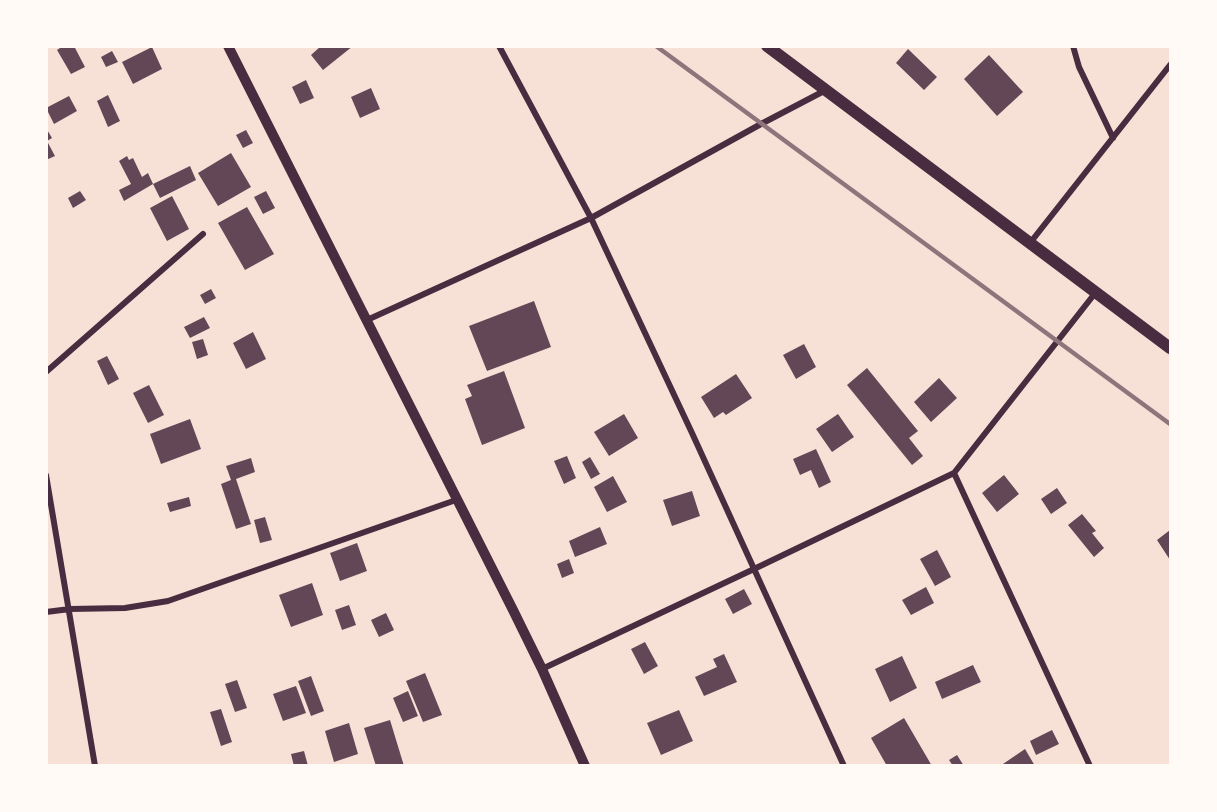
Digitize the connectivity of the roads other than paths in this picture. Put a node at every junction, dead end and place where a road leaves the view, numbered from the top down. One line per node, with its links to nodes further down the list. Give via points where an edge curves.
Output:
1 (228, 46): 12 (street)
2 (499, 46): 8 (street)
3 (767, 46): 6 (main road)
4 (1073, 46): 7 (street)
5 (1170, 65): 7 (street)
6 (826, 90): 8 (street); 10 (main road)
7 (1113, 138): 10 (street)
8 (591, 218): 12 (street); 18 (street)
9 (203, 234): 14 (street)
10 (1030, 243): 11 (main road)
11 (1095, 292): 13 (main road); 15 (street)
12 (367, 320): 17 (street)
13 (1170, 348)
14 (46, 372)
15 (954, 473): 18 (street); 25 (street)
16 (46, 476): 19 (street)
17 (456, 500): 19 (street, via 168,601 125,608); 21 (street)
18 (754, 569): 21 (street); 24 (street)
19 (70, 609): 20 (street); 22 (street)
20 (46, 612)
21 (542, 669): 23 (street)
22 (95, 765)
23 (585, 765)
24 (844, 765)
25 (1090, 765)

